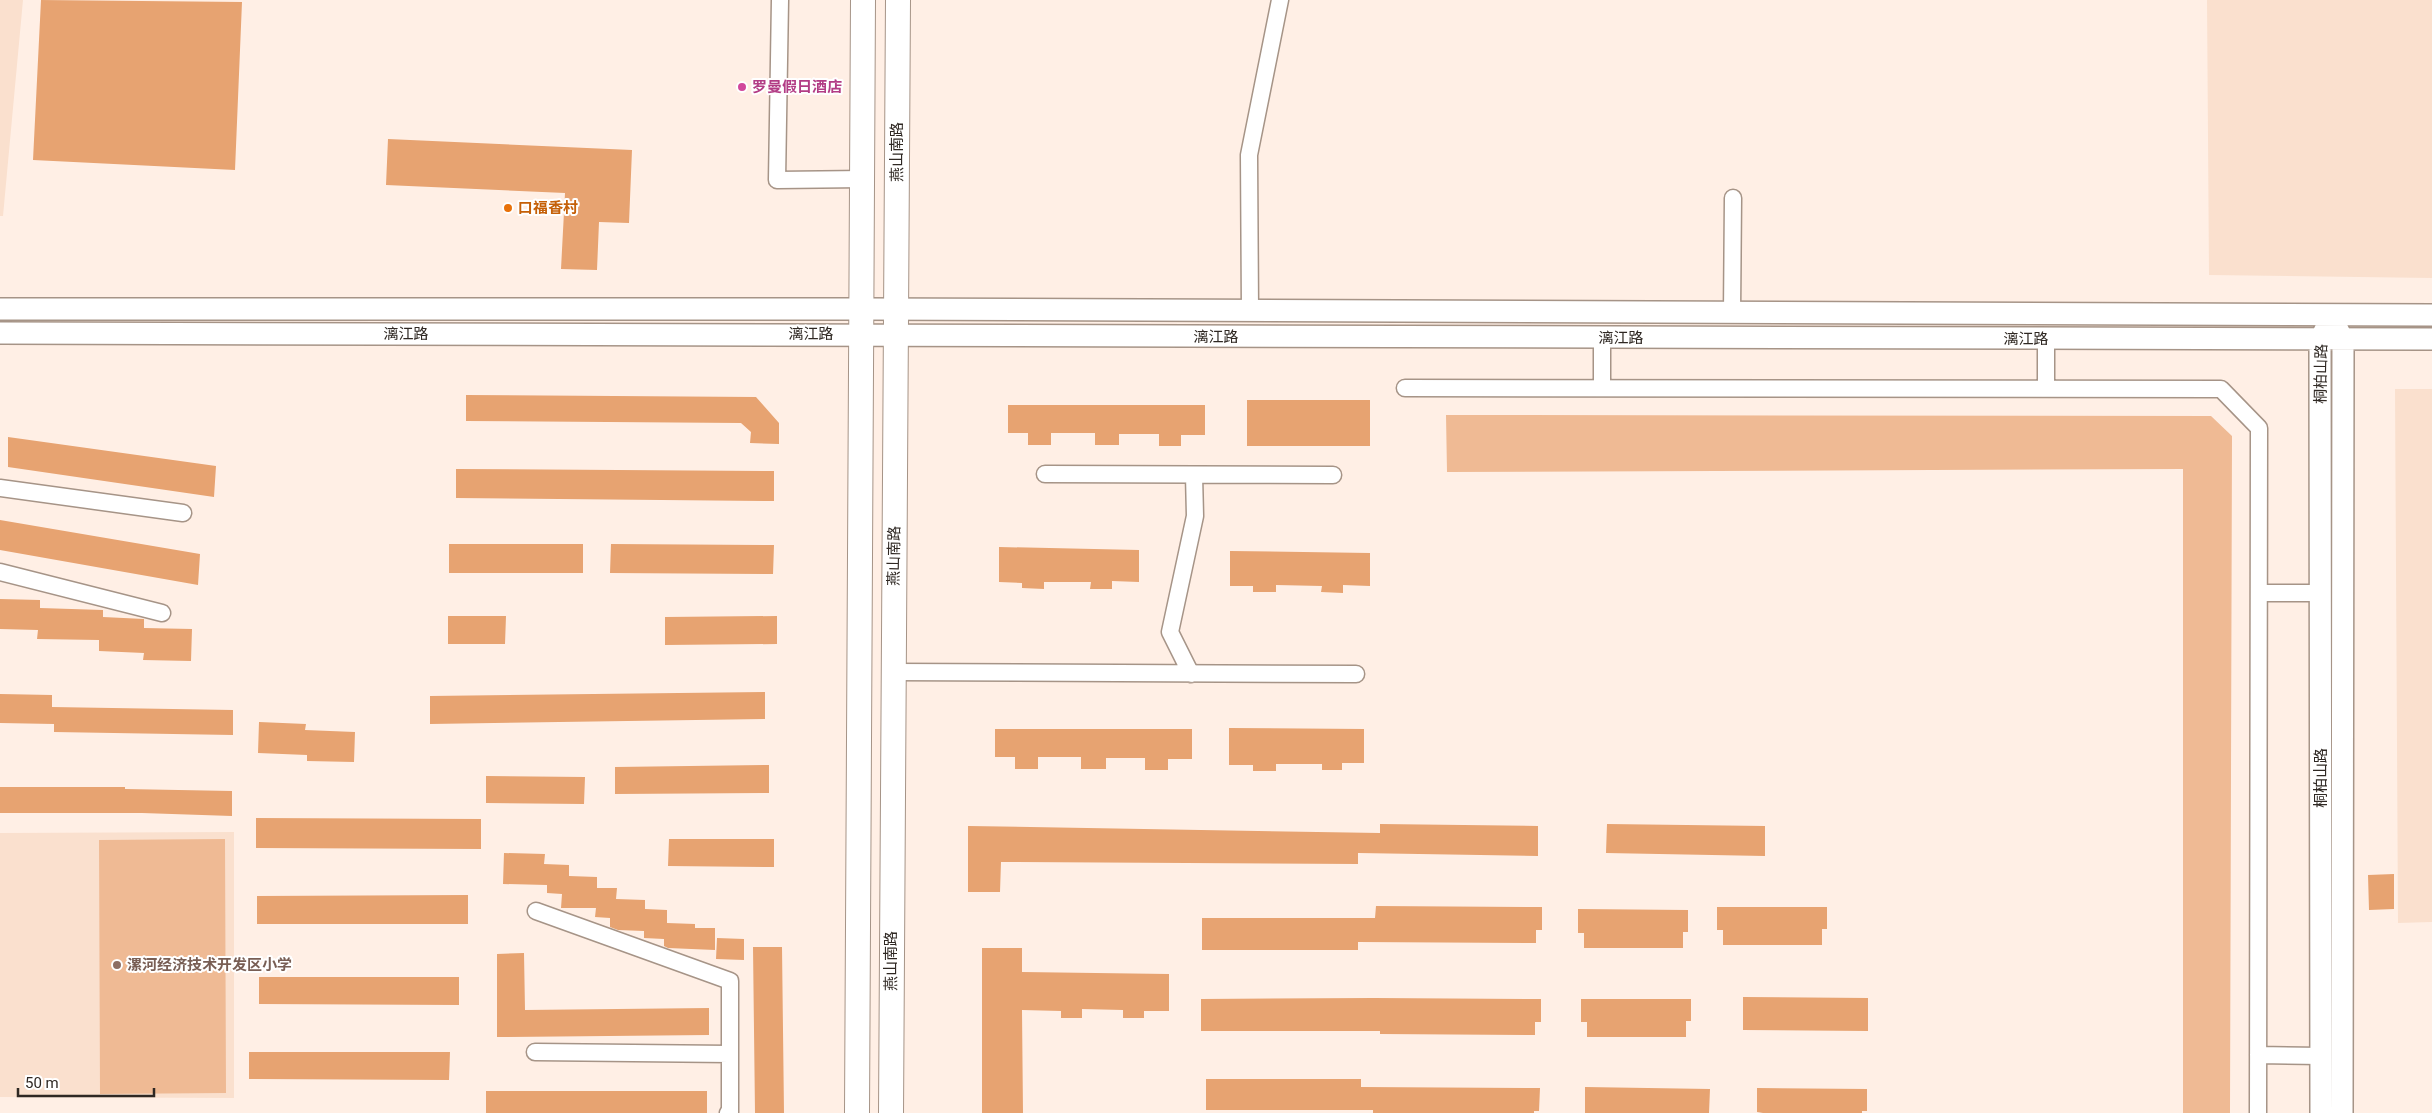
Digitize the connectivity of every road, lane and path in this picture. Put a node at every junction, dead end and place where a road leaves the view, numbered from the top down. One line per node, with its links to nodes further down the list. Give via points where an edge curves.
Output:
1 (780, 0): 5 (street, via 777,180)
2 (863, 0): 5 (main road)
3 (898, 0): 9 (main road, 燕山南路)
4 (1280, 0): 10 (street, via 1249,156)
5 (864, 180): 8 (main road)
6 (1733, 198): 11 (street)
7 (0, 309): 8 (street, 漓江路)
8 (863, 309): 9 (street, 漓江路); 15 (main road)
9 (897, 309): 10 (street, 漓江路); 16 (main road, 燕山南路)
10 (1250, 311): 11 (street, 漓江路)
11 (1732, 313): 13 (street, 漓江路)
12 (2432, 315): 13 (street, 漓江路)
13 (2332, 316): 20 (street, 桐柏山路); 21 (street, 桐柏山路)
14 (0, 333): 15 (street, 漓江路)
15 (863, 334): 16 (street, 漓江路); 34 (main road)
16 (898, 336): 17 (street, 漓江路); 35 (main road, 燕山南路)
17 (1602, 338): 18 (street, 漓江路); 23 (street)
18 (2046, 339): 20 (street, 漓江路); 24 (street)
19 (2432, 339): 21 (street, 漓江路)
20 (2320, 340): 21 (street, 漓江路); 32 (street, 桐柏山路)
21 (2343, 340): 50 (street, 桐柏山路)
22 (1405, 388): 23 (street)
23 (1602, 388): 24 (street)
24 (2046, 389): 31 (street, via 2221,389 2259,428)
25 (1045, 474): 26 (street)
26 (1194, 475): 27 (street); 36 (street, via 1195,516 1170,632)
27 (1333, 475)
28 (0, 488): 29 (street)
29 (183, 514)
30 (0, 572): 33 (street)
31 (2259, 593): 32 (street); 43 (street)
32 (2320, 594): 44 (street, 桐柏山路)
33 (162, 614)
34 (861, 672): 35 (main road); 38 (main road)
35 (892, 672): 36 (street); 39 (main road, 燕山南路)
36 (1190, 674): 37 (street)
37 (1356, 674)
38 (859, 897): 39 (main road); 46 (main road)
39 (891, 897): 47 (main road, 燕山南路)
40 (536, 911): 42 (street, via 730,982)
41 (535, 1052): 42 (street)
42 (730, 1054): 45 (street)
43 (2258, 1055): 44 (street); 48 (street)
44 (2321, 1056): 49 (street, 桐柏山路)
45 (728, 1113)
46 (857, 1113)
47 (890, 1113)
48 (2258, 1113)
49 (2321, 1113)
50 (2342, 1113)

